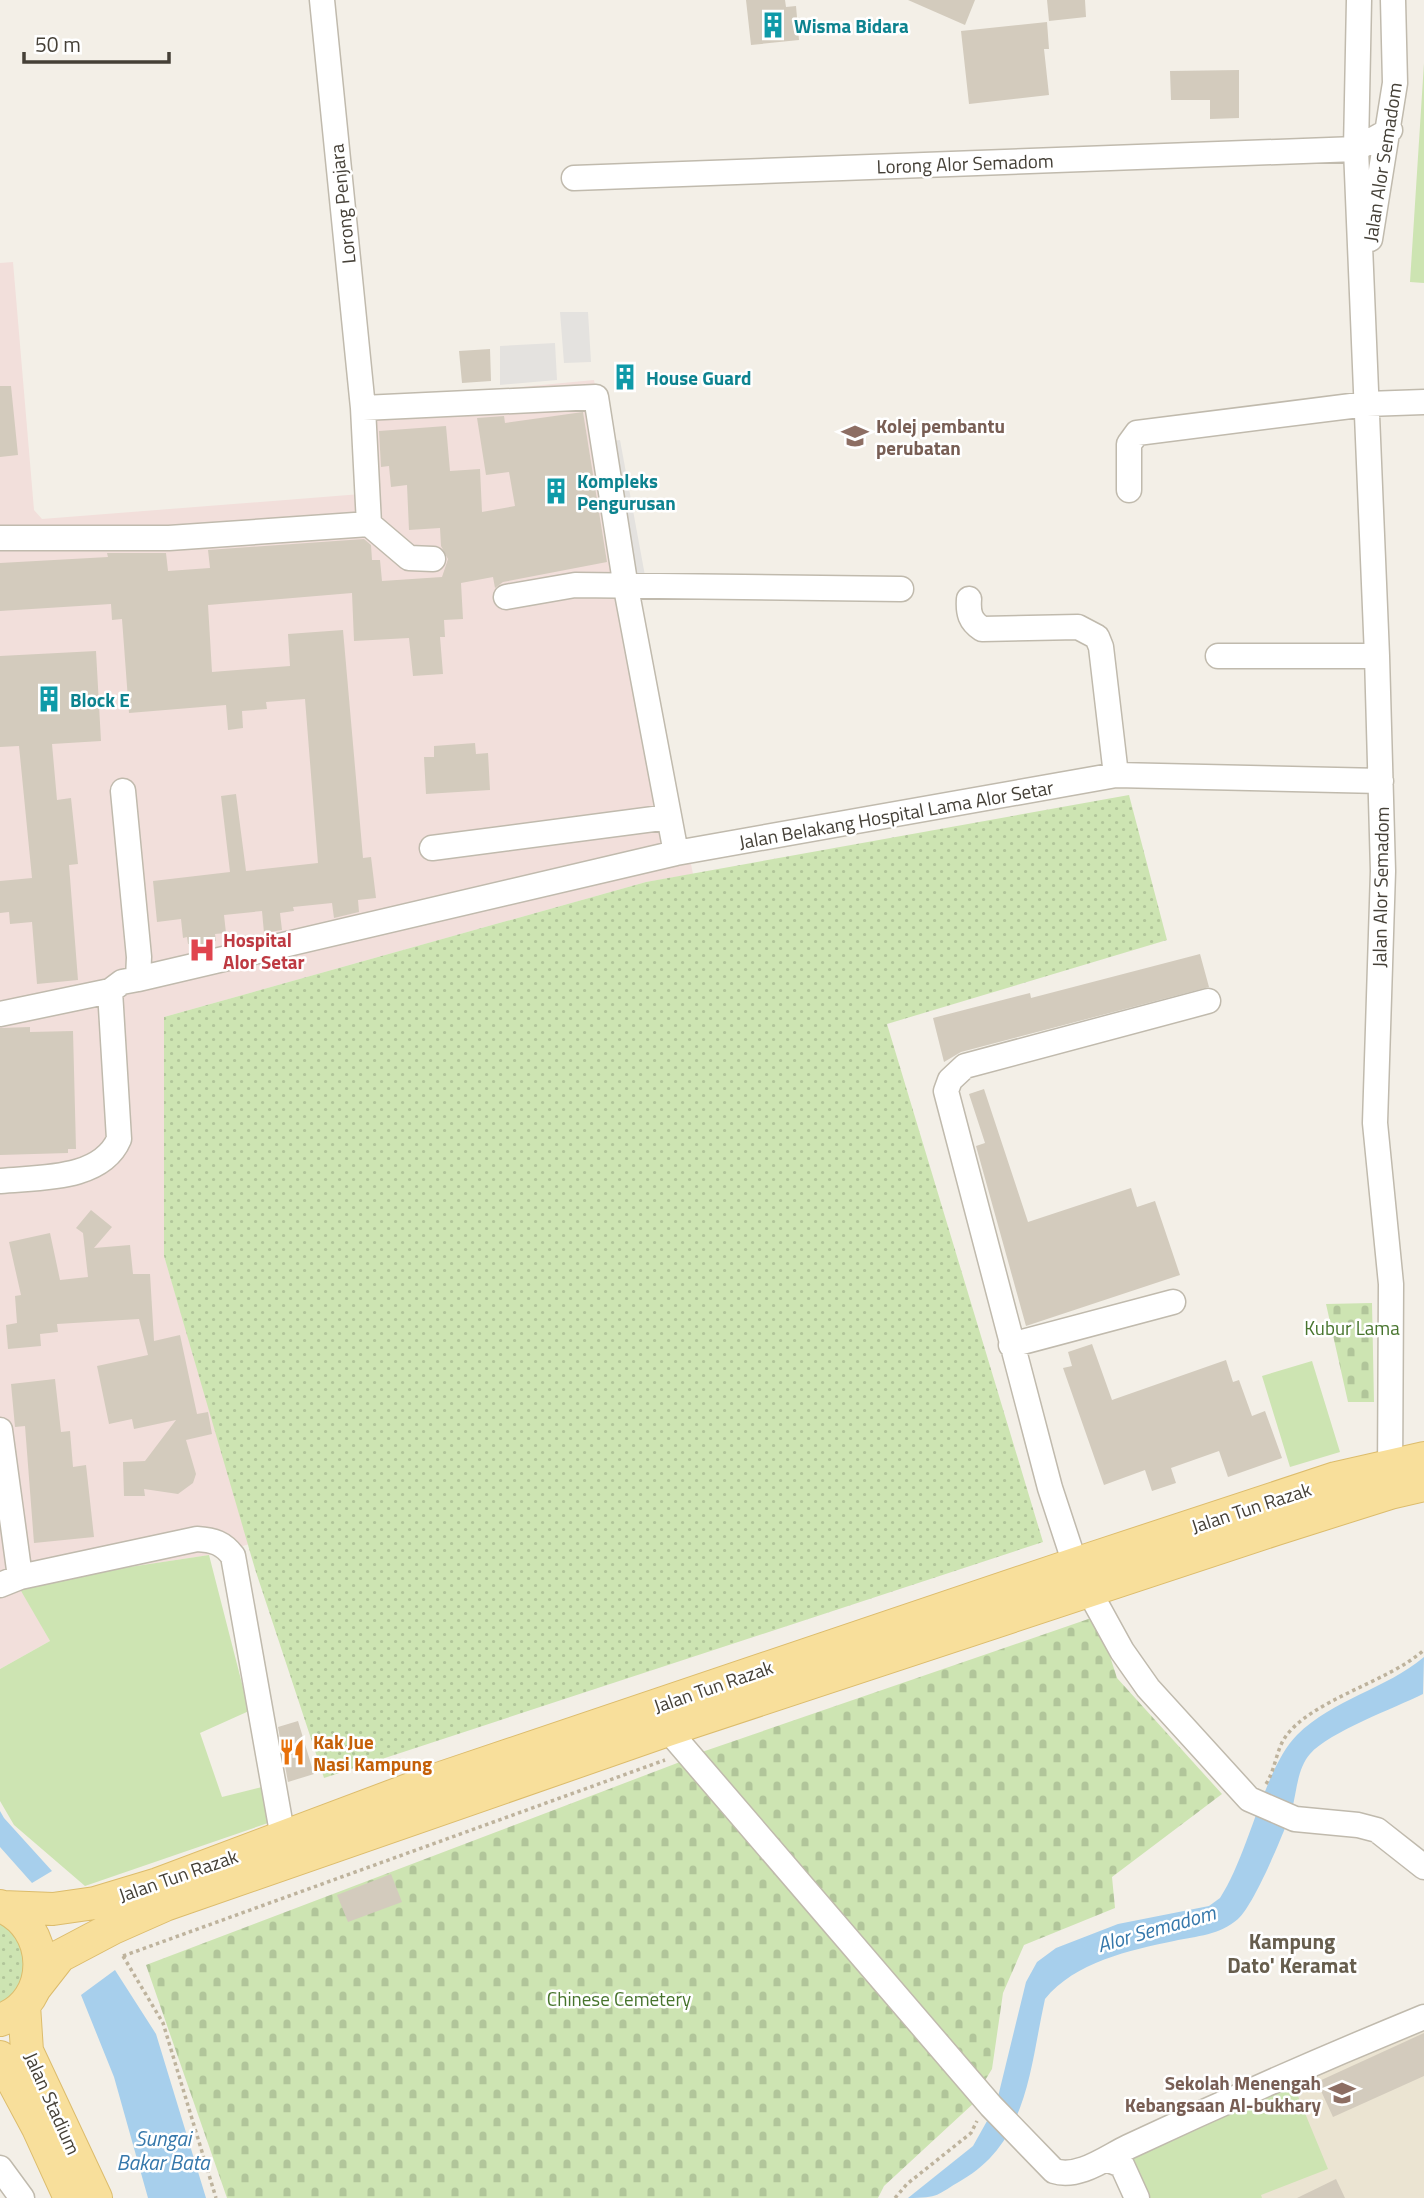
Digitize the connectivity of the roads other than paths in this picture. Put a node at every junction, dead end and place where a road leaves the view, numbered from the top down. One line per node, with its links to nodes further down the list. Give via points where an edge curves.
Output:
1 (322, 0): 13 (street, Lorong Penjara)
2 (1359, 0): 4 (street, Jalan Alor Semadom)
3 (1394, 0): 5 (street, Jalan Alor Semadom)
4 (1358, 78): 5 (street, via 1371,97 1378,98); 7 (street, Jalan Alor Semadom)
5 (1395, 83): 6 (street, Jalan Alor Semadom)
6 (1390, 130): 7 (street); 9 (street, Jalan Alor Semadom)
7 (1356, 149): 8 (street, Lorong Alor Semadom); 9 (street); 10 (street, Jalan Alor Semadom)
8 (574, 177)
9 (1379, 192): 10 (street, Jalan Alor Semadom)
10 (1363, 281): 12 (street, Jalan Alor Semadom)
11 (1424, 402): 12 (street)
12 (1367, 404): 14 (street, via 1137,433 1129,444); 23 (street, Jalan Alor Semadom)
13 (363, 408): 15 (street, Lorong Penjara); 18 (street, via 596,397)
14 (1129, 490)
15 (369, 524): 16 (street, via 169,538); 17 (street, via 409,558)
16 (0, 538)
17 (433, 559)
18 (626, 588): 19 (street); 20 (street, via 575,585); 27 (street)
19 (901, 589)
20 (506, 597)
21 (969, 599): 24 (street, via 968,613 982,629 1078,627 1097,637)
22 (1218, 656): 23 (street)
23 (1377, 656): 25 (street, Jalan Alor Semadom)
24 (1116, 775): 25 (street, Jalan Belakang Hospital Lama Alor Setar); 29 (street, Jalan Belakang Hospital Lama Alor Setar)
25 (1381, 781): 39 (street, Jalan Alor Semadom, via 1376,1123 1391,1284)
26 (123, 791): 30 (street)
27 (669, 817): 28 (street); 29 (street)
28 (432, 848)
29 (676, 853): 30 (street, Jalan Belakang Hospital Lama Alor Setar)
30 (138, 979): 31 (street, Jalan Belakang Hospital Lama Alor Setar, via 122,982)
31 (110, 991): 33 (street, Jalan Belakang Hospital Lama Alor Setar); 34 (street, via 119,1139 115,1149 77,1172)
32 (1208, 1001): 36 (street, via 965,1066 950,1080 946,1091 949,1108)
33 (0, 1014)
34 (0, 1181)
35 (1173, 1301): 36 (street)
36 (1011, 1345): 41 (street, via 1050,1488)
37 (0, 1430): 42 (street)
38 (1424, 1458): 39 (main road, Jalan Tun Razak)
39 (1390, 1479): 40 (main road, Jalan Tun Razak); 41 (main road, Jalan Tun Razak)
40 (1424, 1485)
41 (1082, 1578): 43 (main road, Jalan Tun Razak); 44 (main road, Jalan Tun Razak, via 432,1781); 45 (street, via 1148,1688 1249,1799 1262,1794 1295,1819 1377,1830)
42 (10, 1581): 44 (street, via 197,1539 224,1545 233,1556)
43 (668, 1730): 47 (main road, Jalan Tun Razak, via 165,1905 60,1956); 50 (street, via 1020,2138 1061,2174)
44 (283, 1838): 46 (main road, Jalan Tun Razak, via 95,1903 53,1909)
45 (1424, 1867)
46 (2, 1907): 47 (main road, Jalan Stadium, via 31,1930 39,1949 40,1969)
47 (20, 2004): 54 (main road, Jalan Stadium, via 27,2051)
48 (1424, 2017): 50 (street, via 1294,2070)
49 (0, 2057): 53 (main road, Jalan Stadium)
50 (1106, 2159): 55 (street, via 1122,2165)
51 (0, 2168): 52 (street)
52 (22, 2198)
53 (71, 2198)
54 (96, 2198)
55 (1137, 2198)

